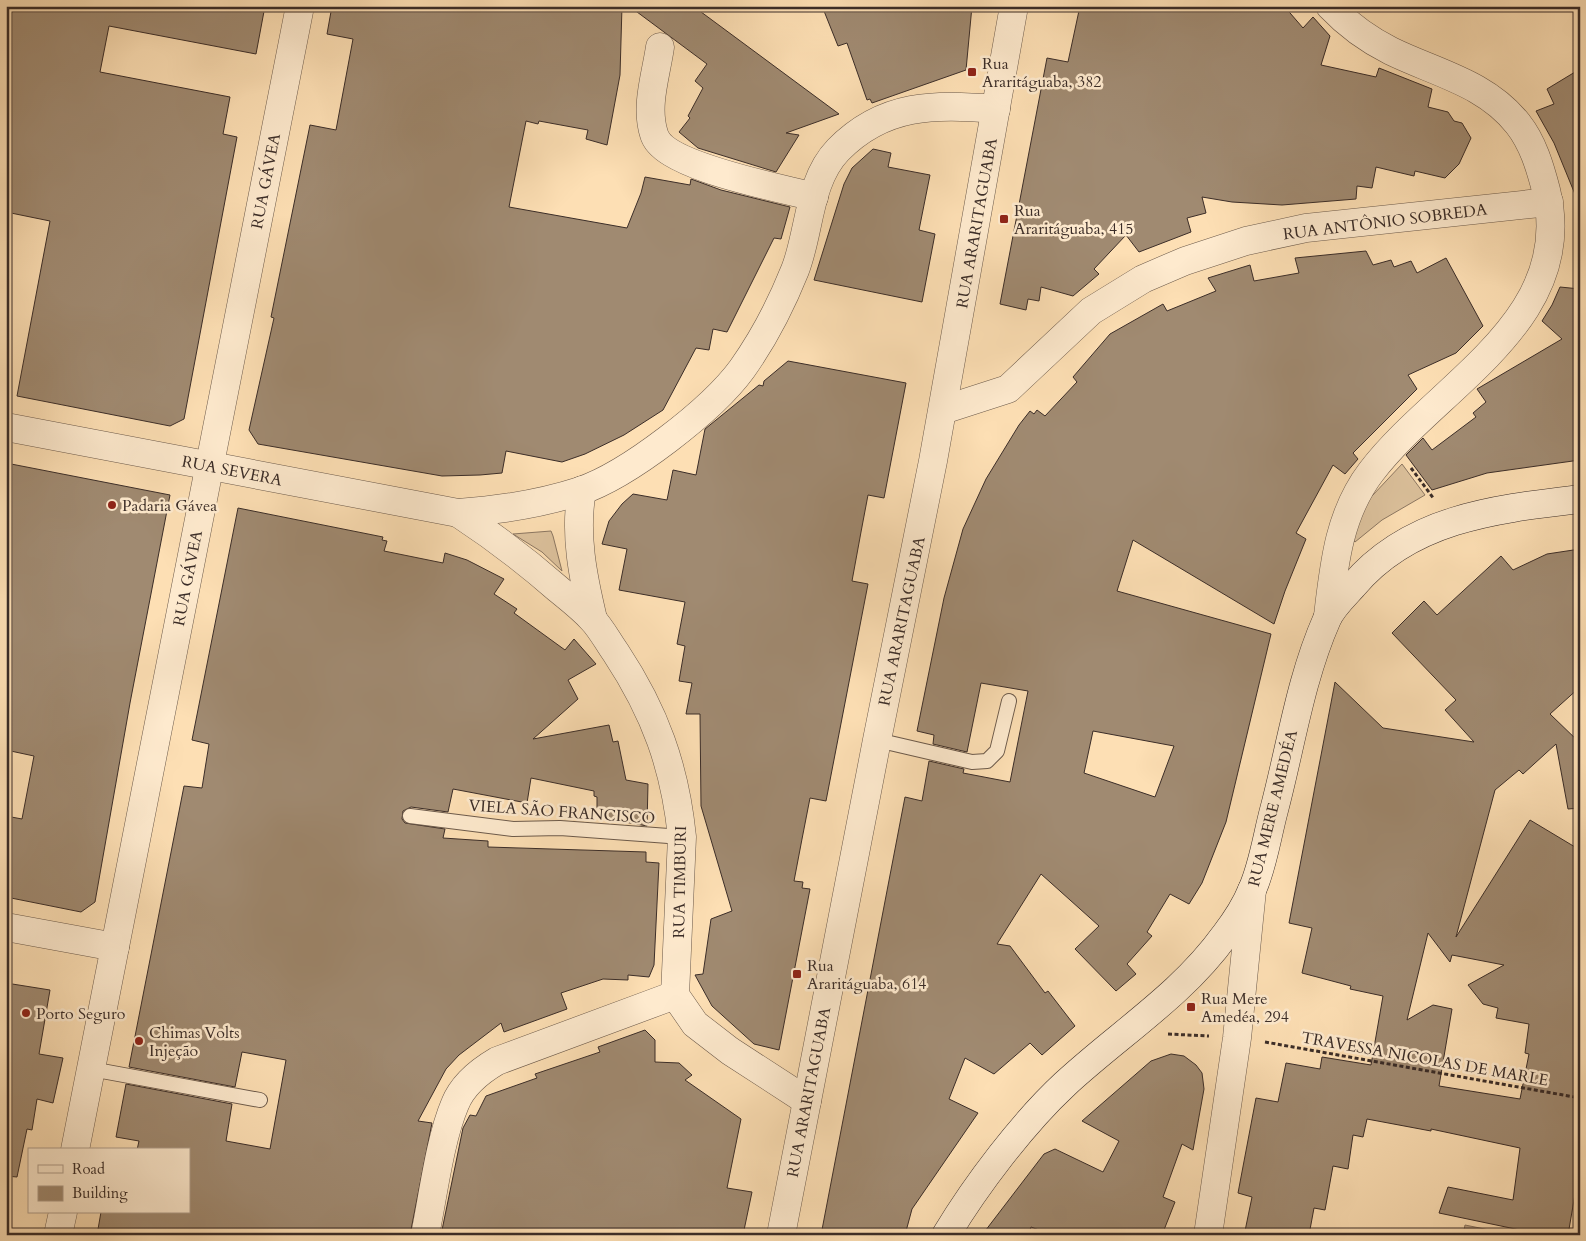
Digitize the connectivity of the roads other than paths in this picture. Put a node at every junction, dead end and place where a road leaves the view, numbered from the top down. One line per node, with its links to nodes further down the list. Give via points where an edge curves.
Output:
1 (300, 6): 10 (street, RUA GÁVEA)
2 (1014, 6): 5 (street, RUA ARARITAGUABA)
3 (1330, 6): 7 (street, via 1359,31 1391,51 1468,83 1496,99 1519,125 1539,161)
4 (660, 47): 6 (street, via 650,111 654,136 665,150 686,162)
5 (996, 109): 6 (street, via 916,108 886,116 859,132 837,151); 8 (street, RUA ARARITAGUABA)
6 (814, 197): 11 (street, via 799,261 779,310 741,370 685,425 644,457)
7 (1549, 202): 8 (street, RUA ANTÔNIO SOBREDA, via 1306,228 1246,240 1143,279 1092,311 1008,390); 14 (street, via 1552,223 1549,243 1535,295 1492,352 1421,417 1371,472 1350,508 1333,565)
8 (942, 410): 17 (street, RUA ARARITAGUABA)
9 (6, 426): 10 (street, RUA SEVERA)
10 (209, 465): 13 (street, RUA SEVERA); 22 (street, RUA GÁVEA)
11 (582, 490): 13 (street, via 526,506); 15 (street, via 578,536)
12 (1580, 499): 14 (street, RUA MERE AMEDÉA, via 1533,504 1451,521 1406,541 1365,572)
13 (458, 513): 15 (street, via 512,551)
14 (1328, 616): 20 (street, RUA MERE AMEDÉA, via 1297,709 1284,773)
15 (593, 619): 19 (street, RUA TIMBURI, via 624,666 654,722 674,781)
16 (1009, 701): 17 (lane, via 998,751 987,761 972,762)
17 (877, 740): 26 (street, RUA ARARITAGUABA)
18 (410, 816): 19 (lane, VIELA SÃO FRANCISCO, via 513,829 560,828)
19 (682, 837): 23 (street, RUA TIMBURI)
20 (1252, 890): 32 (street, RUA MERE AMEDÉA, via 1227,934 1201,966 1162,1004 1064,1085 959,1212); 33 (street, via 1237,1038)
21 (6, 926): 22 (street)
22 (115, 947): 24 (street, RUA GÁVEA)
23 (675, 996): 26 (street, via 695,1024); 30 (street, via 497,1061 480,1071 455,1102)
24 (91, 1068): 25 (lane); 27 (street, RUA GÁVEA)
25 (260, 1100)
26 (807, 1101): 31 (street, RUA ARARITAGUABA)
27 (75, 1148)
28 (62, 1214): 29 (street)
29 (58, 1235)
30 (425, 1235)
31 (781, 1235)
32 (946, 1235)
33 (1208, 1235)

